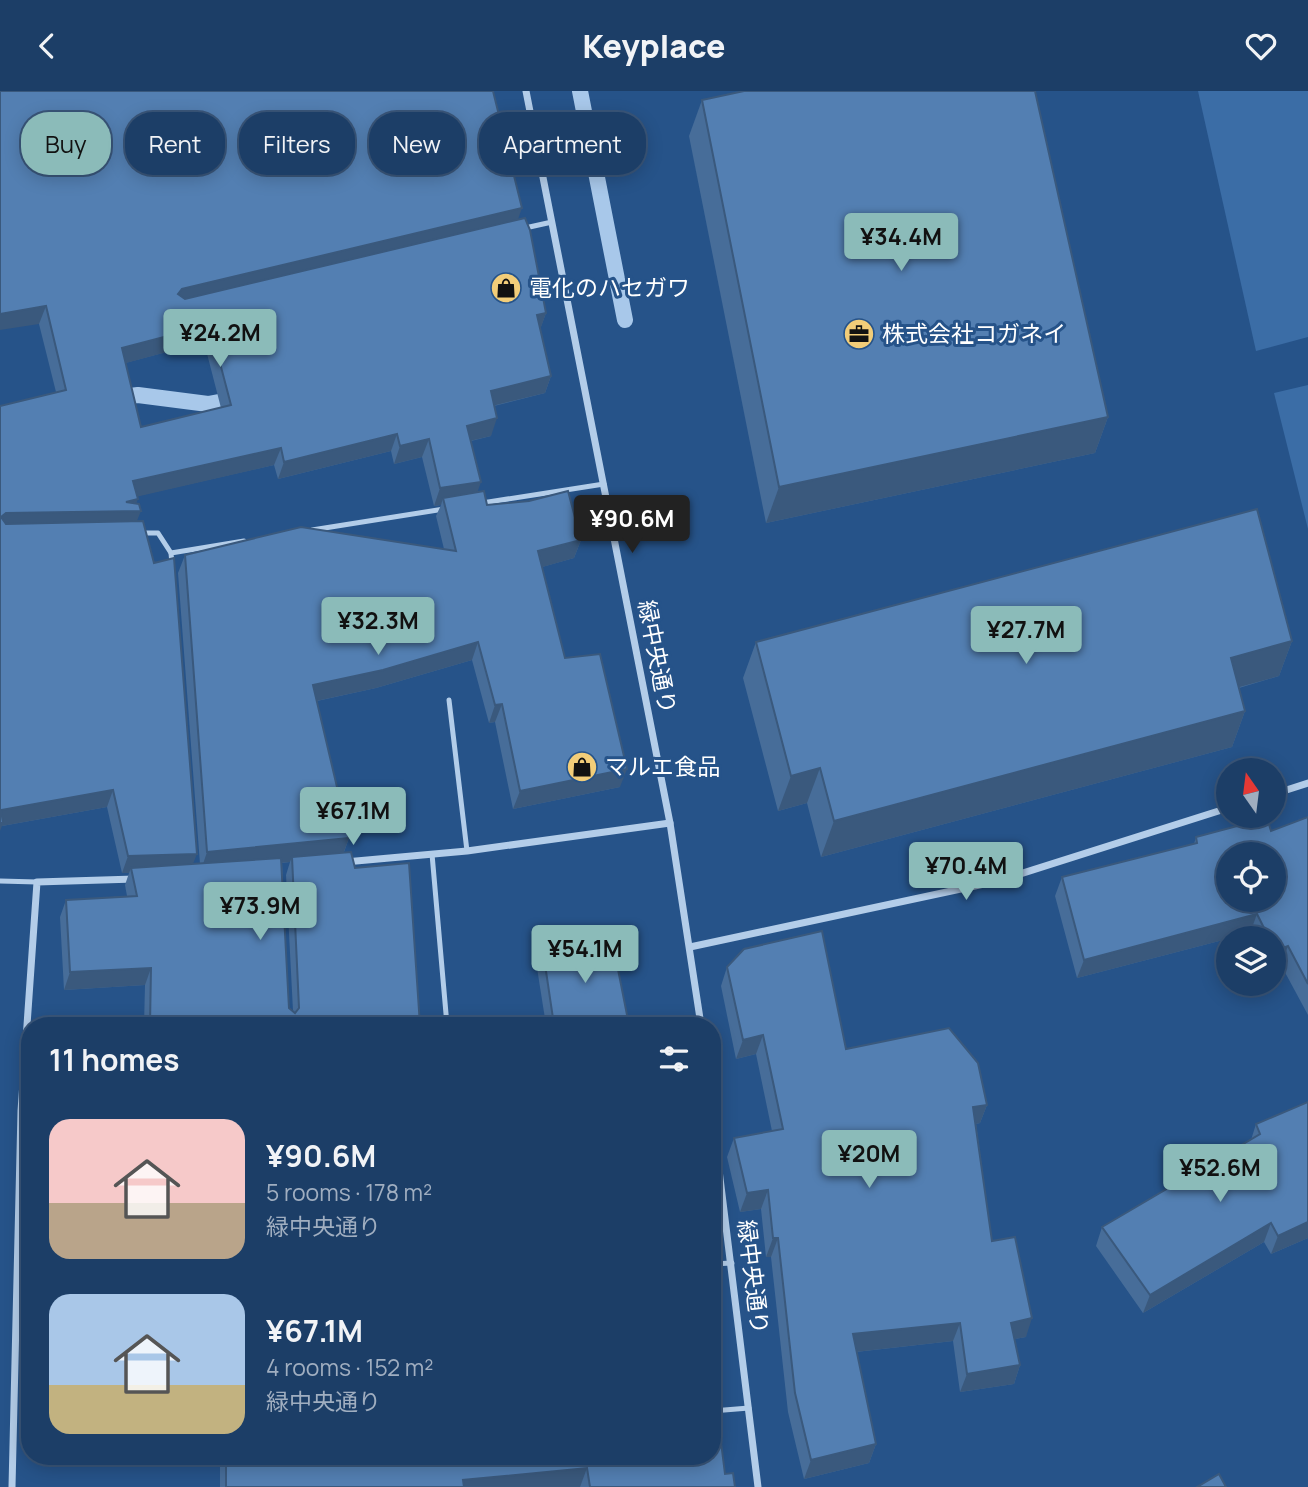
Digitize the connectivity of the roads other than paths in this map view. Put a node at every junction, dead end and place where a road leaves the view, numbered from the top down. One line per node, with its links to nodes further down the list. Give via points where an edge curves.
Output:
1 (526, 91): 2 (street, 緑中央通り)
2 (552, 222): 3 (lane); 4 (street, 緑中央通り)
3 (512, 232)
4 (604, 484): 5 (lane); 16 (street, 緑中央通り)
5 (469, 505)
6 (455, 508): 7 (lane)
7 (306, 531)
8 (131, 533): 10 (lane, via 158,533)
9 (252, 540): 10 (lane)
10 (171, 553): 11 (lane)
11 (172, 566)
12 (449, 700): 17 (lane)
13 (1308, 783): 14 (street)
14 (1286, 790)
15 (1216, 812): 23 (street, via 998,880)
16 (670, 823): 17 (street); 23 (street, 緑中央通り)
17 (467, 851): 18 (street)
18 (432, 854): 19 (street); 25 (lane)
19 (335, 863)
20 (143, 879): 22 (street)
21 (0, 881): 22 (lane)
22 (37, 883): 24 (street)
23 (690, 947): 26 (street, 緑中央通り)
24 (28, 1017)
25 (446, 1017)
26 (700, 1017)
27 (21, 1111): 33 (street)
28 (721, 1180): 29 (street, 緑中央通り)
29 (732, 1263): 30 (lane); 31 (street, 緑中央通り)
30 (721, 1264)
31 (749, 1408): 32 (lane); 34 (street, 緑中央通り)
32 (721, 1410)
33 (12, 1487)
34 (758, 1487)

